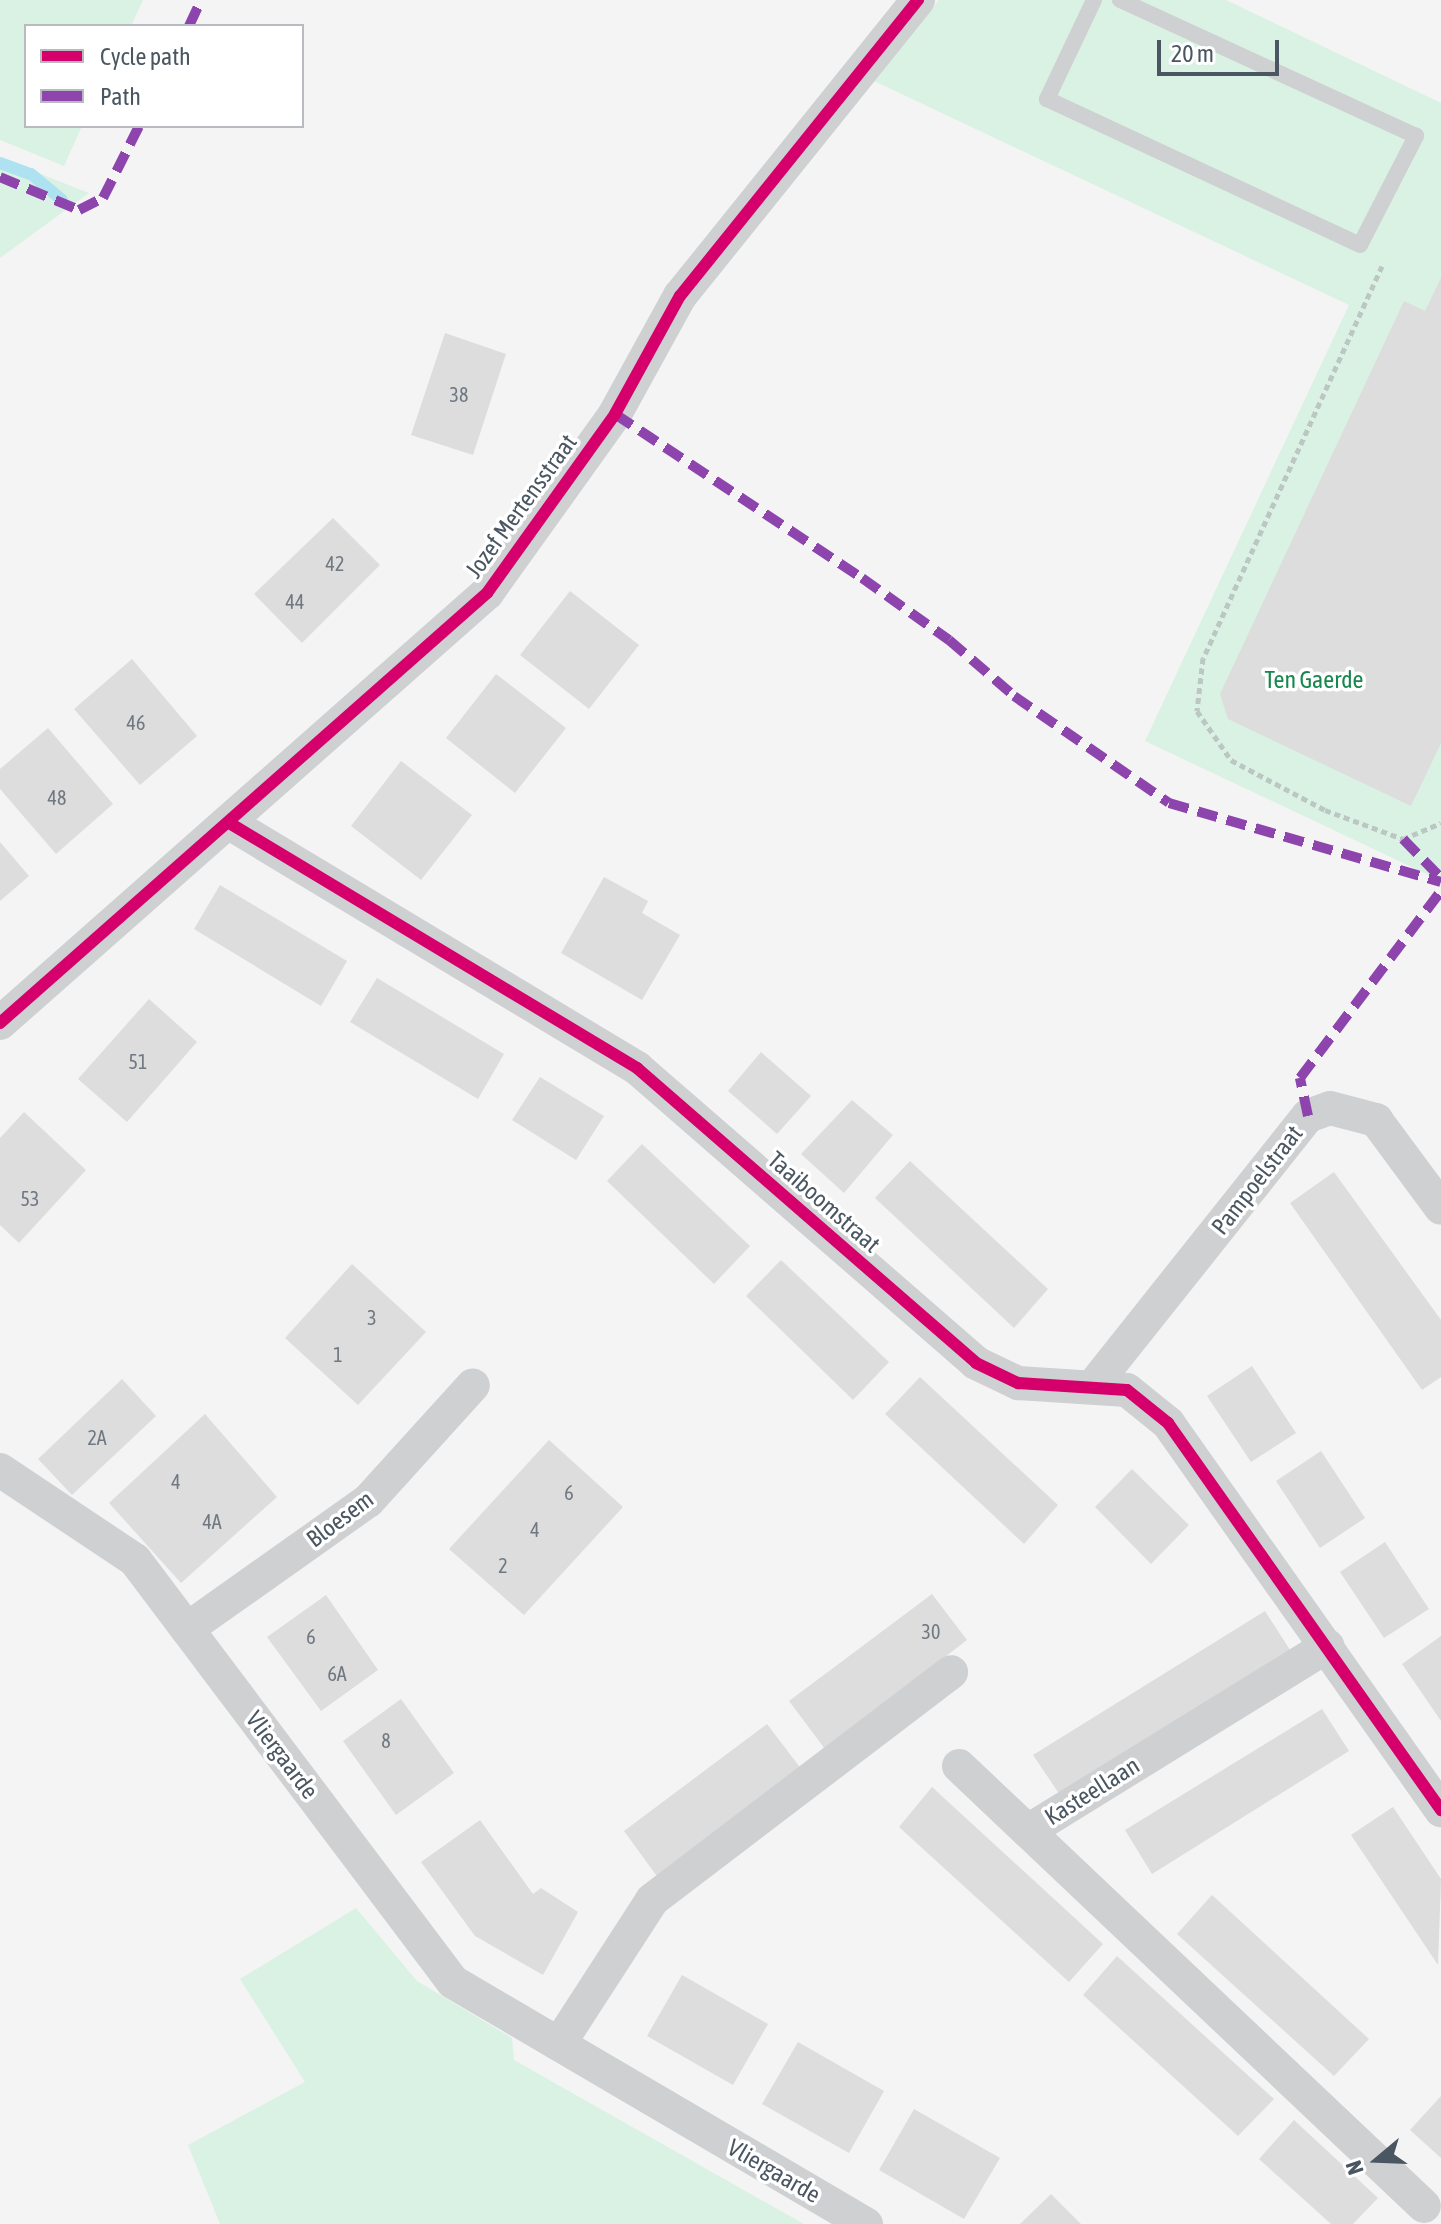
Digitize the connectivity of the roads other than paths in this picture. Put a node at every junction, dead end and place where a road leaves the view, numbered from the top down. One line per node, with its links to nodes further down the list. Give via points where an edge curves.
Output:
1 (918, 0): 4 (street, Jozef Mertensstraat, via 680,296 615,414 487,593)
2 (1094, 0): 3 (lane, via 1047,99 1360,245 1416,136)
3 (1120, 0)
4 (231, 824): 5 (street, Jozef Mertensstraat, via 134,899); 8 (street, Taaiboomstraat, via 637,1068 976,1363 1018,1383)
5 (0, 1023)
6 (1441, 1208): 8 (street, Pampoelstraat, via 1376,1120 1330,1108 1308,1116)
7 (473, 1385): 10 (street, Bloesem, via 368,1501)
8 (1093, 1386): 11 (street, Taaiboomstraat, via 1127,1390 1168,1423)
9 (0, 1470): 10 (street, Vliergaarde, via 135,1560)
10 (187, 1629): 16 (street, Vliergaarde, via 453,1982)
11 (1327, 1646): 14 (street); 15 (street, Kasteellaan)
12 (951, 1672): 16 (street, via 652,1900)
13 (959, 1766): 15 (street)
14 (1441, 1810)
15 (1028, 1831): 17 (street, Kasteellaan)
16 (559, 2044): 18 (street, Vliergaarde)
17 (1424, 2207)
18 (866, 2224)

